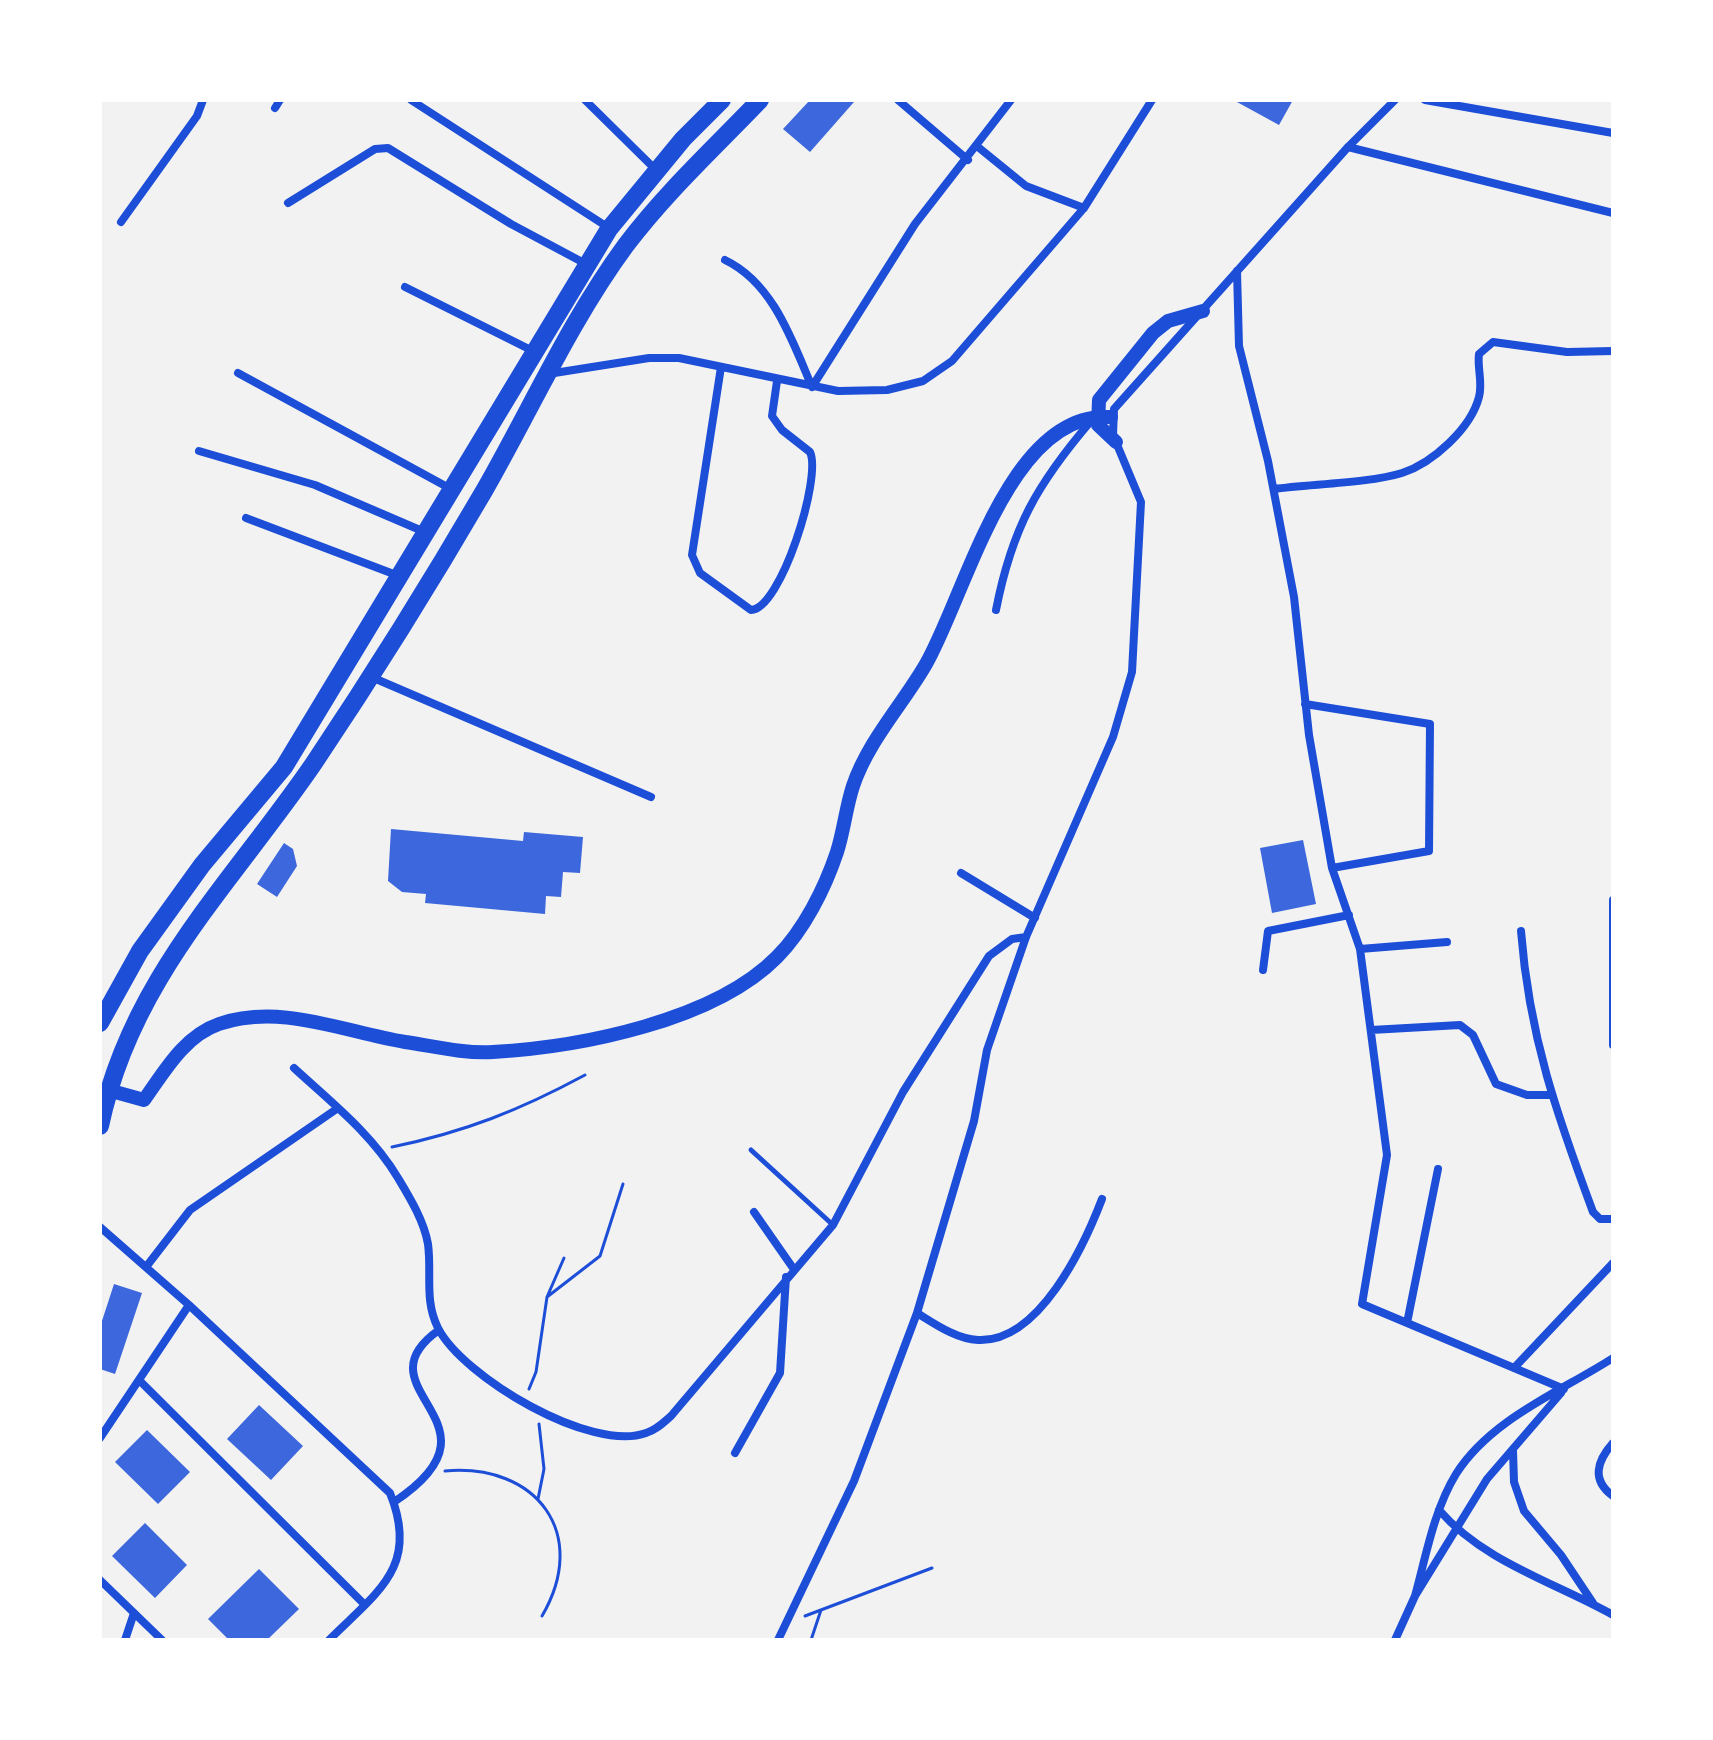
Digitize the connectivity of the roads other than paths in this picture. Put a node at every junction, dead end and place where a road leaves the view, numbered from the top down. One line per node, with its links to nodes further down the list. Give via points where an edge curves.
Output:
1 (203, 100): 19 (street)
2 (411, 100): 20 (street)
3 (585, 100): 15 (street)
4 (722, 100): 15 (main road)
5 (760, 100): 30 (main road, via 677,184 626,246)
6 (898, 100): 14 (street)
7 (1011, 100): 12 (street)
8 (1152, 100): 17 (street)
9 (1395, 100): 13 (street)
10 (1425, 100): 11 (street)
11 (1613, 133)
12 (978, 147): 14 (street); 17 (street, via 1026,186)
13 (1348, 147): 18 (street); 23 (street)
14 (968, 160): 32 (street, via 915,224)
15 (657, 171): 20 (main road)
16 (288, 203): 22 (street, via 375,149 388,148)
17 (1084, 208): 32 (street, via 952,361 923,381 887,390)
18 (1613, 213)
19 (121, 222)
20 (609, 229): 22 (main road)
21 (725, 260): 32 (street, via 746,270 763,287)
22 (586, 264): 26 (main road)
23 (1237, 271): 25 (street); 37 (street, via 1239,346)
24 (405, 287): 26 (street)
25 (1203, 311): 33 (street, via 1176,317 1153,333 1099,400); 34 (street, via 1119,401)
26 (533, 351): 38 (main road)
27 (1613, 351): 37 (street, via 1567,352 1493,342 1479,354 1476,406 1432,456 1403,473)
28 (721, 367): 30 (street, via 649,358); 31 (street); 31 (street, via 692,555 700,573 751,610 763,605 785,572 813,472 810,452 772,416)
29 (238, 373): 38 (street)
30 (548, 375): 43 (main road, via 484,491)
31 (777, 381): 32 (street)
32 (812, 387)
33 (1095, 416): 34 (street); 35 (street, via 1102,432); 42 (street, via 1058,459 1028,507 1006,561); 60 (street, via 1060,431 1030,457 1001,502 927,663 854,783 837,853 813,908 777,957 729,994 666,1019 586,1040 490,1052 403,1042 318,1021 251,1016 216,1025 192,1039 144,1100)
34 (1111, 417): 35 (street)
35 (1116, 442): 50 (street, via 1141,502 1132,672 1113,737)
36 (199, 451): 40 (street, via 315,485)
37 (1274, 489): 44 (street, via 1294,597)
38 (453, 490): 40 (main road)
39 (246, 518): 41 (street)
40 (427, 533): 41 (main road)
41 (400, 576): 56 (main road, via 284,767 202,865 140,951)
42 (996, 610)
43 (369, 675): 45 (street); 60 (main road, via 313,763 162,969 132,1026)
44 (1305, 704): 46 (street); 46 (street, via 1430,724 1429,851)
45 (651, 797)
46 (1332, 868): 49 (street)
47 (961, 873): 50 (street)
48 (1613, 900): 58 (street)
49 (1349, 915): 54 (street); 55 (street, via 1268,931)
50 (1035, 918): 52 (street)
51 (1521, 931): 61 (street, via 1526,994)
52 (1026, 937): 69 (street, via 999,946 989,956 903,1092); 76 (street, via 987,1050 974,1121)
53 (1447, 942): 54 (street)
54 (1360, 949): 57 (street)
55 (1263, 970)
56 (100, 1023)
57 (1371, 1030): 61 (street, via 1460,1025 1473,1035 1496,1084 1527,1095); 77 (street, via 1387,1155 1362,1304)
58 (1613, 1045)
59 (294, 1068): 62 (street)
60 (108, 1090): 63 (main road)
61 (1550, 1095): 68 (street, via 1593,1212 1600,1219)
62 (338, 1108): 72 (street, via 190,1210); 78 (street, via 381,1149 415,1209 428,1243 428,1304)
63 (100, 1126)
64 (751, 1150): 69 (lane)
65 (1438, 1169): 77 (street)
66 (1102, 1199): 76 (street, via 1067,1275 1037,1310 1005,1335 976,1341)
67 (754, 1212): 73 (street)
68 (1613, 1219)
69 (833, 1225): 73 (street)
70 (100, 1227): 72 (street)
71 (1613, 1263): 80 (street)
72 (146, 1267): 75 (street)
73 (793, 1268): 74 (street)
74 (786, 1276): 78 (street, via 659,1427 630,1436 567,1423 523,1403 482,1377); 86 (street, via 780,1373)
75 (189, 1305): 81 (street); 88 (street)
76 (917, 1313): 100 (street, via 854,1481)
77 (1407, 1323): 80 (street)
78 (439, 1330): 88 (street, via 419,1348 413,1374 442,1434 440,1455 432,1472)
79 (1613, 1358): 82 (street)
80 (1514, 1368): 82 (street)
81 (139, 1380): 83 (street); 93 (street)
82 (1564, 1389): 85 (street); 89 (street, via 1487,1439 1457,1473)
83 (100, 1438)
84 (1613, 1443): 87 (street, via 1601,1458 1598,1473 1601,1485)
85 (1513, 1451): 90 (street, via 1487,1479); 94 (street, via 1514,1482 1524,1511)
86 (735, 1453)
87 (1613, 1496)
88 (394, 1502): 93 (street, via 403,1540 400,1555)
89 (1439, 1510): 90 (street); 92 (street)
90 (1457, 1531): 92 (street); 94 (street, via 1508,1563)
91 (100, 1580): 95 (street)
92 (1415, 1596): 101 (street)
93 (364, 1604): 99 (street)
94 (1594, 1604): 96 (street)
95 (134, 1613): 97 (street); 98 (street)
96 (1613, 1615)
97 (125, 1640)
98 (162, 1640)
99 (329, 1640)
100 (778, 1640)
101 (1395, 1640)

